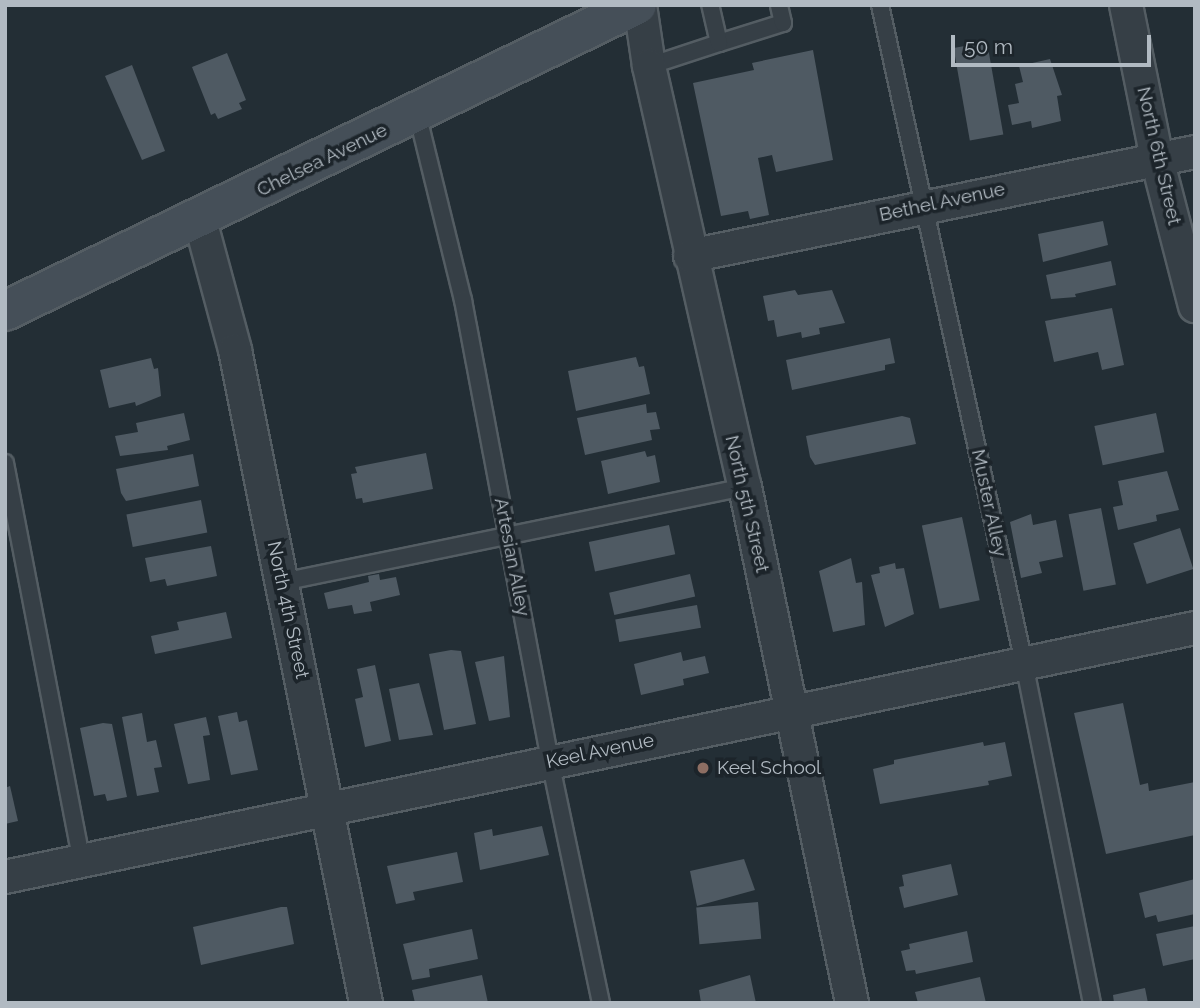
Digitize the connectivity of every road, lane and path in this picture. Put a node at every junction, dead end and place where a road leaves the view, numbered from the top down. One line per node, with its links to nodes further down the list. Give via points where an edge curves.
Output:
1 (639, 5): 7 (street, North 5th Street); 8 (main road, Chelsea Avenue)
2 (710, 5): 6 (lane)
3 (779, 5): 6 (lane, via 783,23)
4 (880, 5): 11 (lane, Muster Alley)
5 (1126, 5): 10 (street, North 6th Street)
6 (719, 43): 7 (lane)
7 (649, 66): 13 (street, North 5th Street)
8 (417, 113): 12 (main road, Chelsea Avenue); 18 (lane, Artesian Alley, via 463,300)
9 (1195, 152): 10 (street, Bethel Avenue)
10 (1157, 159): 11 (street, Bethel Avenue); 14 (street, North 6th Street)
11 (923, 205): 13 (street, Bethel Avenue); 21 (lane, Muster Alley)
12 (200, 219): 15 (main road, Chelsea Avenue); 19 (street, North 4th Street, via 235,350)
13 (690, 256): 17 (street, North 5th Street)
14 (1195, 306)
15 (5, 311)
16 (5, 463): 25 (lane)
17 (745, 487): 18 (lane); 22 (street, North 5th Street)
18 (508, 537): 19 (lane); 23 (lane, Artesian Alley)
19 (282, 582): 24 (street, North 4th Street)
20 (1195, 628): 21 (street, Keel Avenue)
21 (1024, 663): 22 (street, Keel Avenue); 30 (lane, Muster Alley)
22 (792, 711): 23 (street, Keel Avenue); 29 (street, North 5th Street)
23 (550, 761): 24 (street, Keel Avenue); 28 (lane, Artesian Alley)
24 (330, 809): 25 (street, Keel Avenue); 27 (street, North 4th Street)
25 (82, 861): 26 (street, Keel Avenue)
26 (5, 877)
27 (366, 1003)
28 (601, 1003)
29 (852, 1003)
30 (1092, 1003)

